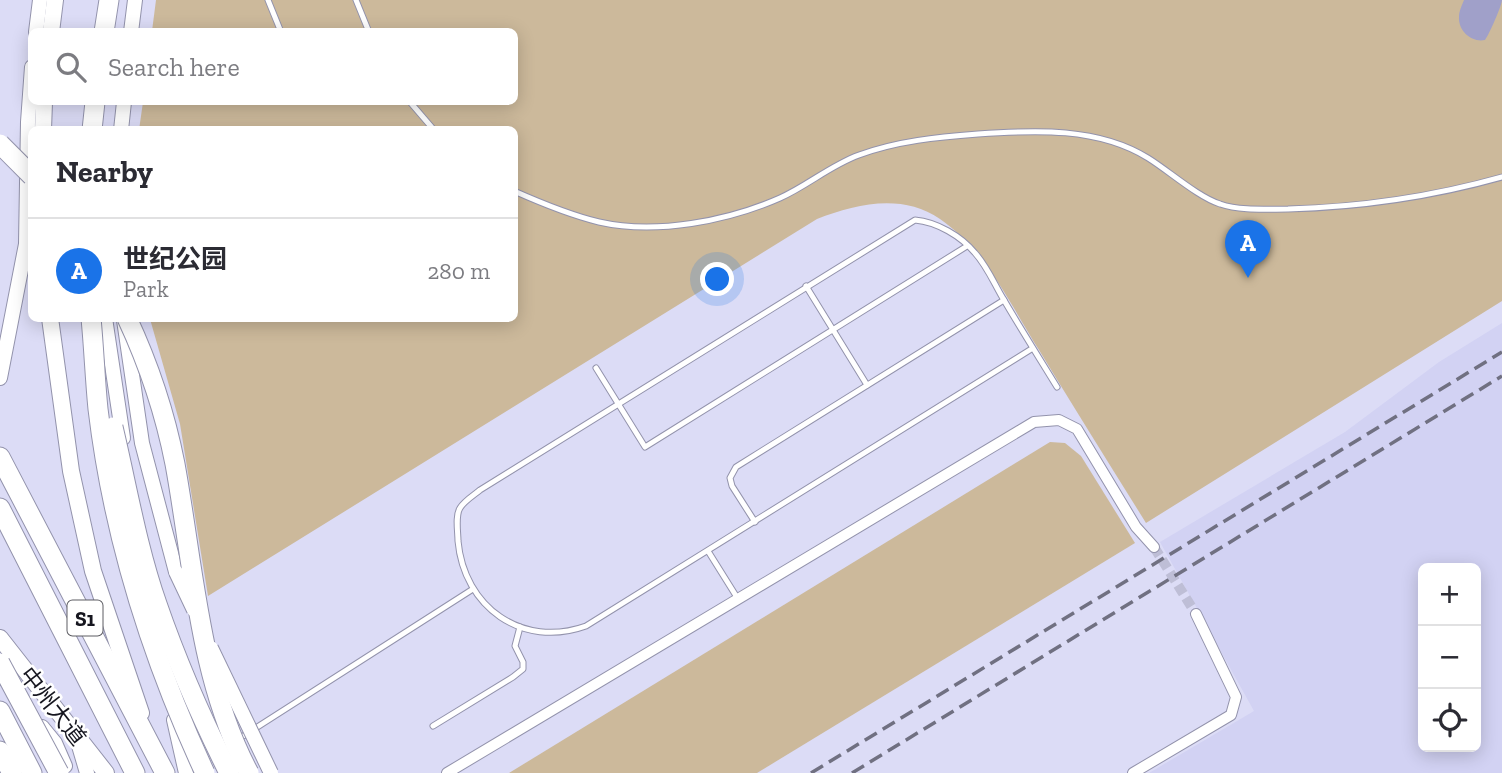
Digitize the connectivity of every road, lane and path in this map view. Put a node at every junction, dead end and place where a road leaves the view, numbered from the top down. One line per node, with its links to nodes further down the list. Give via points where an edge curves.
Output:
1 (40, 0): 7 (street)
2 (55, 0): 8 (main road)
3 (109, 0): 9 (highway)
4 (135, 0): 10 (street)
5 (268, 0): 11 (lane)
6 (356, 0): 12 (lane)
7 (36, 28)
8 (52, 28)
9 (105, 28)
10 (132, 28)
11 (279, 28)
12 (367, 28)
13 (29, 105): 38 (street, via 26,244)
14 (44, 105): 18 (main road)
15 (95, 105): 19 (highway)
16 (124, 105): 20 (street)
17 (413, 105): 21 (lane)
18 (43, 126)
19 (92, 126)
20 (121, 126)
21 (431, 126)
22 (0, 144): 23 (highway, bridge)
23 (28, 172)
24 (1502, 177): 25 (lane, via 1431,196 1364,204 1241,208 1215,202 1124,146 1064,133 1027,131 926,139 870,151 781,198 708,221 611,224)
25 (518, 193)
26 (968, 246): 27 (lane, via 936,225 915,220); 28 (lane); 34 (lane)
27 (806, 286): 34 (lane); 41 (lane)
28 (1004, 300): 35 (lane); 39 (lane)
29 (51, 322): 68 (main road, via 71,471 93,571)
30 (91, 322): 36 (highway, bridge)
31 (106, 322): 60 (street, via 145,584)
32 (126, 322): 72 (street, bridge, via 142,443 176,572)
33 (127, 322): 71 (highway, bridge, via 164,416 208,661 231,736)
34 (833, 330): 39 (lane); 41 (lane, via 645,447)
35 (1034, 348): 40 (lane); 44 (lane)
36 (94, 354): 69 (highway, bridge, via 98,409 131,575 177,710); 70 (highway, bridge, via 157,605)
37 (596, 368): 41 (lane)
38 (0, 378)
39 (867, 385): 44 (lane, via 736,467 730,478 732,486)
40 (1057, 387)
41 (618, 403): 47 (lane, via 480,489 460,509 459,551)
42 (2, 461): 68 (highway, S1)
43 (0, 508): 67 (highway, S1)
44 (755, 522): 46 (lane)
45 (1154, 547): 48 (street, via 1136,527 1077,429 1059,420 1046,420 1034,422)
46 (708, 551): 48 (lane); 50 (lane, via 586,626 548,634)
47 (473, 589): 50 (lane, via 504,619); 57 (lane)
48 (738, 599): 73 (street)
49 (1196, 614): 74 (street, via 1230,681 1236,703 1231,715)
50 (520, 627): 55 (lane, via 514,646 523,668)
51 (0, 638): 56 (main road, 中州大道)
52 (0, 663): 63 (highway, 中州大道, bridge)
53 (0, 673): 64 (street, via 55,743)
54 (0, 711): 62 (highway)
55 (433, 726)
56 (76, 735): 65 (street); 66 (main road, 中州大道)
57 (233, 742)
58 (221, 749): 60 (lane)
59 (0, 751): 61 (highway)
60 (186, 772)
61 (12, 773)
62 (32, 773)
63 (59, 773)
64 (70, 773)
65 (88, 773)
66 (106, 773)
67 (135, 773)
68 (166, 773)
69 (205, 773)
70 (229, 773)
71 (249, 773)
72 (271, 773)
73 (447, 773)
74 (1133, 773)

